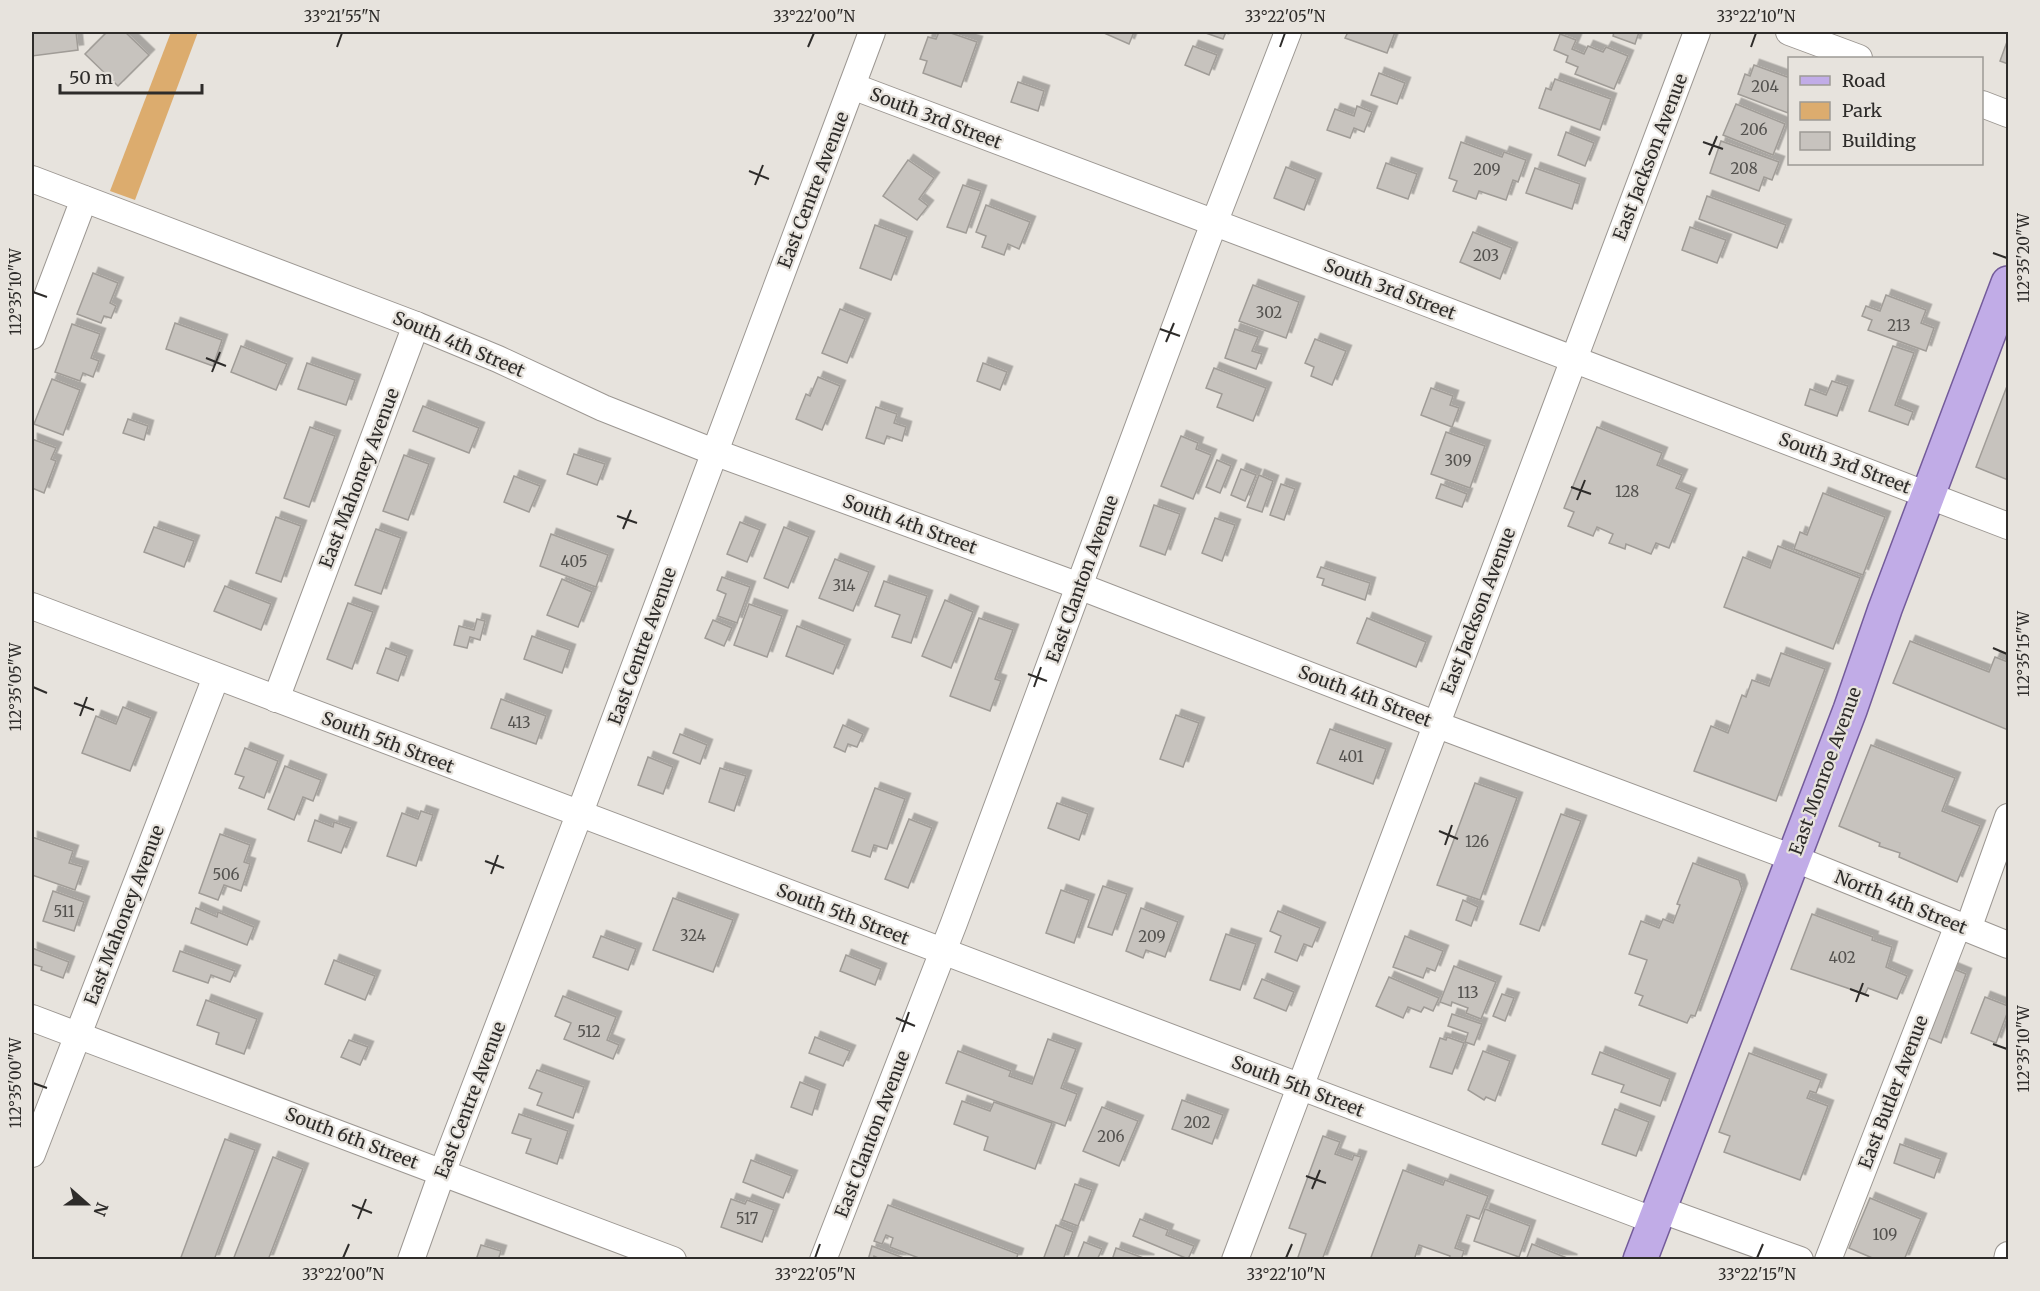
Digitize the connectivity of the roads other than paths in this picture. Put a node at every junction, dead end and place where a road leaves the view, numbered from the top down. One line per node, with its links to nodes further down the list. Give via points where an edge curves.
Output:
1 (872, 32): 6 (street, East Centre Avenue)
2 (1288, 32): 11 (street, East Clanton Avenue)
3 (1698, 32): 15 (street, East Jackson Avenue)
4 (1789, 32): 5 (street)
5 (1856, 57)
6 (852, 86): 11 (street, South 3rd Street); 16 (street, East Centre Avenue)
7 (1983, 104): 8 (street)
8 (2008, 114)
9 (32, 179): 10 (street, South 4th Street)
10 (84, 200): 13 (street, South 4th Street); 14 (street)
11 (1214, 223): 15 (street, South 3rd Street); 19 (street, East Clanton Avenue)
12 (2008, 283): 17 (main road, East Monroe Avenue)
13 (416, 325): 16 (street, South 4th Street, via 603,408); 22 (street, East Mahoney Avenue)
14 (32, 336)
15 (1573, 359): 17 (street, South 3rd Street); 23 (street, East Jackson Avenue)
16 (714, 452): 19 (street, South 4th Street); 24 (street, East Centre Avenue)
17 (1929, 495): 18 (street, South 3rd Street); 26 (main road, East Monroe Avenue)
18 (2008, 526)
19 (1079, 586): 23 (street, South 4th Street); 29 (street, East Clanton Avenue)
20 (32, 606): 21 (street, South 5th Street)
21 (216, 677): 22 (street, South 5th Street); 31 (street, East Mahoney Avenue)
22 (276, 699): 24 (street, South 5th Street)
23 (1436, 723): 26 (street, South 4th Street); 32 (street, East Jackson Avenue)
24 (579, 815): 29 (street, South 5th Street); 34 (street, East Centre Avenue)
25 (2008, 817): 27 (street, East Butler Avenue)
26 (1793, 858): 27 (street, North 4th Street); 35 (main road, East Monroe Avenue)
27 (1963, 927): 28 (street, North 4th Street); 43 (street, East Butler Avenue)
28 (2008, 945)
29 (943, 952): 32 (street, South 5th Street); 39 (street, East Clanton Avenue)
30 (32, 1018): 31 (street, South 6th Street)
31 (77, 1035): 33 (street, East Mahoney Avenue); 34 (street, South 6th Street)
32 (1301, 1087): 35 (street, South 5th Street); 40 (street, East Jackson Avenue)
33 (32, 1154)
34 (442, 1173): 37 (street, East Centre Avenue); 38 (street, South 6th Street)
35 (1657, 1215): 41 (main road, East Monroe Avenue); 42 (street, South 5th Street)
36 (2008, 1255): 44 (street)
37 (411, 1260)
38 (673, 1260)
39 (823, 1260)
40 (1235, 1260)
41 (1640, 1260)
42 (1800, 1260)
43 (1828, 1260)
44 (2007, 1260)

